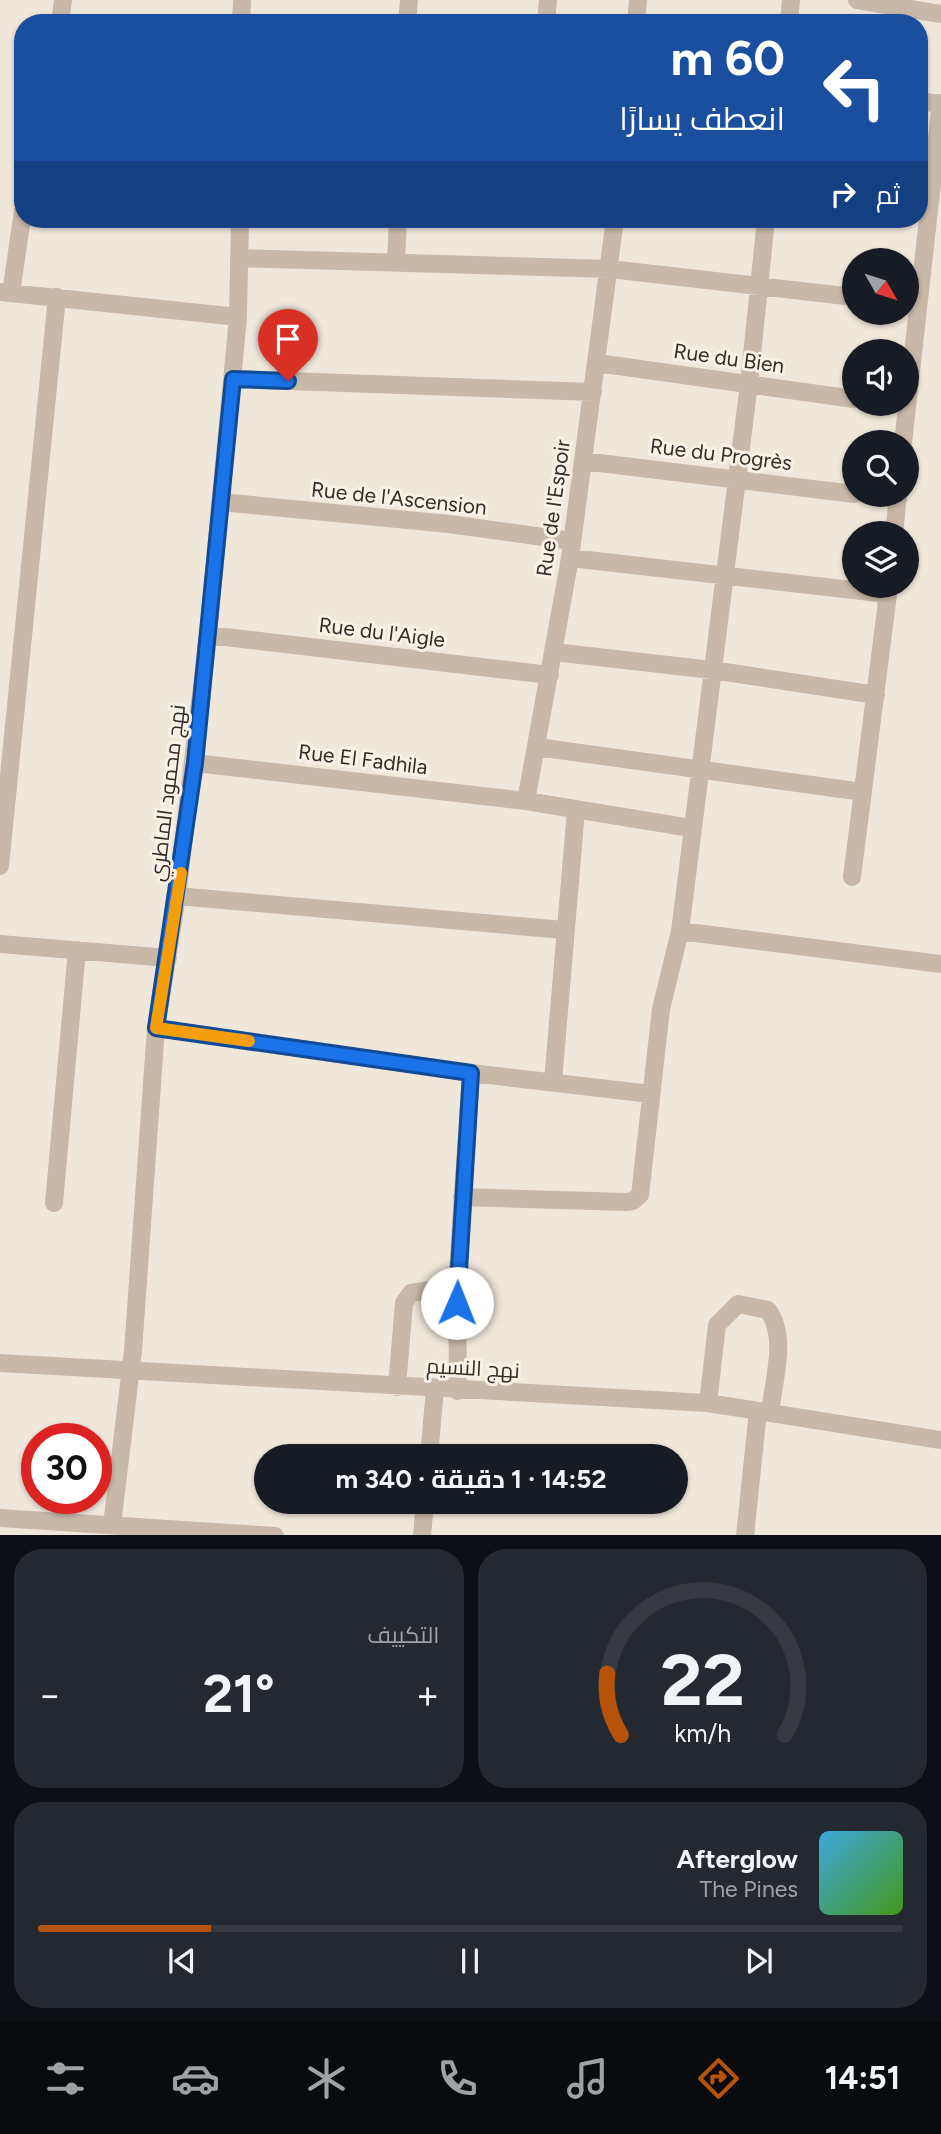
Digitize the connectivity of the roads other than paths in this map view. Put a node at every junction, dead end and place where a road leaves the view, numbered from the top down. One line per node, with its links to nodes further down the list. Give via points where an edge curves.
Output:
1 (857, 0): 2 (street)
2 (941, 14)
3 (941, 104): 4 (street)
4 (928, 180)
5 (19, 228): 16 (street)
6 (240, 228): 12 (street, نهج محمود الماطري)
7 (398, 228): 13 (street)
8 (614, 228): 14 (street, Rue de l'Espoir)
9 (765, 228): 15 (street)
10 (921, 228): 11 (street)
11 (919, 248)
12 (239, 258): 13 (street); 19 (street, نهج محمود الماطري)
13 (396, 261): 14 (street)
14 (610, 269): 15 (street); 20 (street, Rue de l'Espoir)
15 (759, 286): 17 (street); 22 (street)
16 (5, 293): 18 (street)
17 (842, 296)
18 (57, 297): 19 (street); 45 (street)
19 (238, 317): 21 (street, نهج محمود الماطري)
20 (597, 363): 22 (street, Rue du Bien); 23 (street, Rue de l'Espoir)
21 (233, 379): 23 (street); 28 (street, نهج محمود الماطري)
22 (749, 384): 24 (street, Rue du Bien); 26 (street)
23 (593, 392): 25 (street, Rue de l'Espoir)
24 (842, 397)
25 (583, 460): 26 (street, Rue du Progrès); 29 (street, Rue de l'Espoir)
26 (736, 479): 27 (street, Rue du Progrès); 30 (street)
27 (842, 492)
28 (221, 502): 29 (street, Rue de l'Ascension, via 449,524); 33 (street, نهج محمود الماطري)
29 (571, 549): 30 (street, Rue de l'Ascension); 34 (street, Rue de l'Espoir)
30 (723, 578): 31 (street, Rue de l'Ascension); 35 (street)
31 (842, 587)
32 (887, 598): 37 (street)
33 (208, 635): 36 (street, Rue du l'Aigle); 39 (street, نهج محمود الماطري)
34 (554, 652): 35 (street); 36 (street, Rue de l'Espoir)
35 (712, 670): 37 (street); 40 (street)
36 (550, 675): 38 (street, Rue de l'Espoir)
37 (876, 695): 41 (street)
38 (537, 747): 40 (street); 42 (street, Rue de l'Espoir)
39 (195, 763): 42 (street, Rue El Fadhila); 47 (street, نهج محمود الماطري)
40 (699, 770): 41 (street); 44 (street)
41 (863, 792): 46 (street)
42 (526, 801): 43 (street, Rue El Fadhila)
43 (576, 810): 44 (street, Rue El Fadhila); 48 (street)
44 (691, 828): 49 (street)
45 (0, 866)
46 (852, 877)
47 (177, 896): 48 (street); 52 (street, نهج محمود الماطري)
48 (563, 930): 56 (street)
49 (680, 931): 53 (street); 57 (street, via 660,1009)
50 (0, 944): 51 (street)
51 (77, 950): 52 (street); 59 (street)
52 (168, 958): 54 (street, نهج محمود الماطري)
53 (941, 964)
54 (156, 1028): 55 (street); 62 (street, نهج محمود الماطري)
55 (471, 1073): 56 (street); 58 (street)
56 (553, 1082): 57 (street)
57 (651, 1094): 58 (street, via 640,1195 633,1201)
58 (462, 1197): 60 (street)
59 (54, 1203)
60 (457, 1286): 63 (street, via 411,1293 404,1303); 65 (street)
61 (0, 1363): 62 (street, نهج النسيم)
62 (130, 1372): 63 (street, نهج النسيم); 72 (street, نهج محمود الماطري)
63 (397, 1387): 64 (street, نهج النسيم)
64 (435, 1389): 65 (street, نهج النسيم); 69 (street)
65 (458, 1391): 66 (street, نهج النسيم)
66 (708, 1403): 67 (street, نهج النسيم); 67 (street, via 718,1325 738,1304 768,1310 775,1320 778,1338)
67 (764, 1412): 68 (street, نهج النسيم); 75 (street)
68 (941, 1440)
69 (430, 1444)
70 (424, 1514): 74 (street)
71 (0, 1518): 72 (street)
72 (111, 1525): 73 (street)
73 (275, 1535)
74 (422, 1535)
75 (745, 1535)

